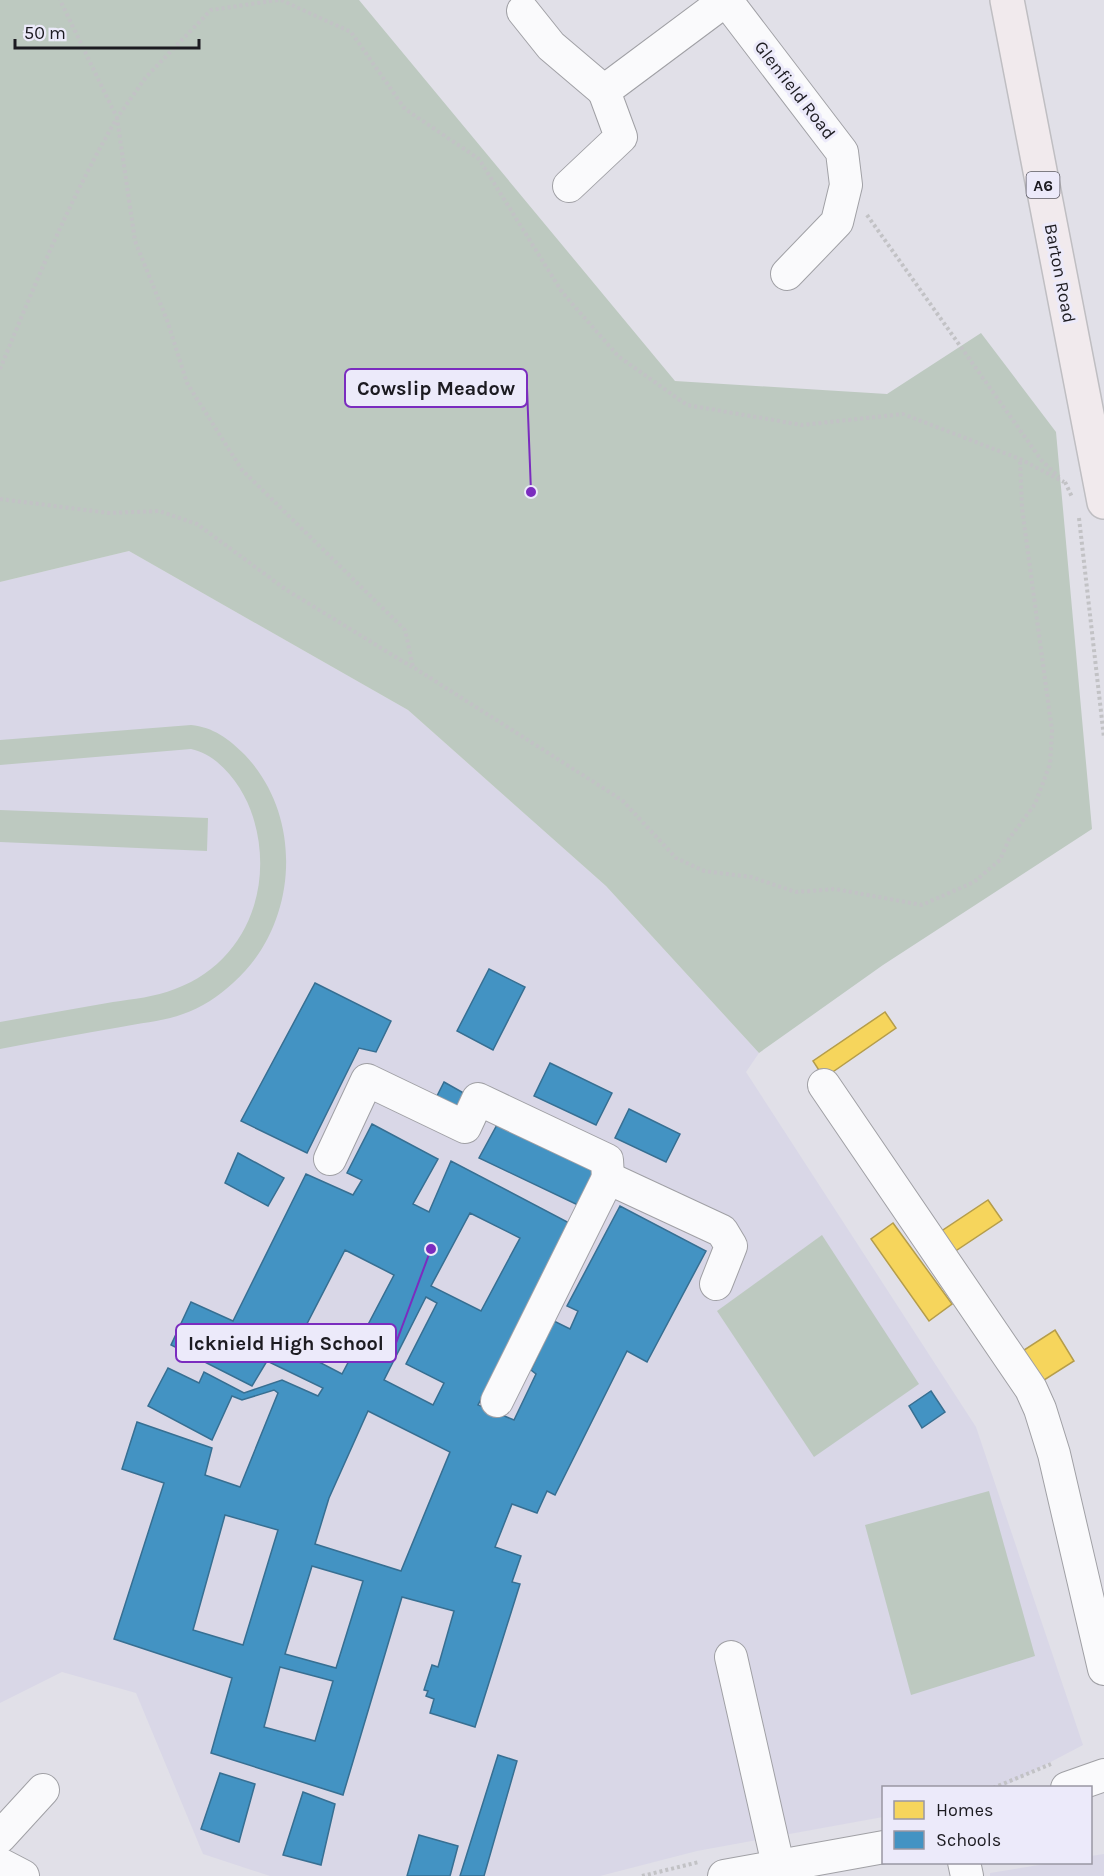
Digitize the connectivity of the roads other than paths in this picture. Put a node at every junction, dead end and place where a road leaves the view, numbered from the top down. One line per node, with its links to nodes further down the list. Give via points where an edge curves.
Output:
1 (726, 0): 4 (street, Glenfield Road); 6 (street, Glenfield Road, via 842,152 846,185 837,222)
2 (1006, 0): 7 (highway, Barton Road / A6, via 1078,370)
3 (523, 11): 4 (street, via 551,46)
4 (604, 92): 5 (street, via 621,137)
5 (569, 186)
6 (787, 274)
7 (1085, 504)
8 (824, 1085): 14 (street, via 1031,1389 1060,1478)
9 (330, 1159): 10 (street, via 368,1080 465,1127 478,1099 607,1160)
10 (608, 1178): 11 (street, via 722,1231 731,1246); 12 (street)
11 (717, 1284)
12 (497, 1401)
13 (731, 1657): 21 (street)
14 (1104, 1669)
15 (1104, 1774): 16 (street)
16 (1071, 1786)
17 (43, 1790): 18 (street)
18 (0, 1837)
19 (882, 1847): 21 (street)
20 (0, 1864): 22 (street)
21 (778, 1865): 23 (street)
22 (23, 1876)
23 (724, 1876)

